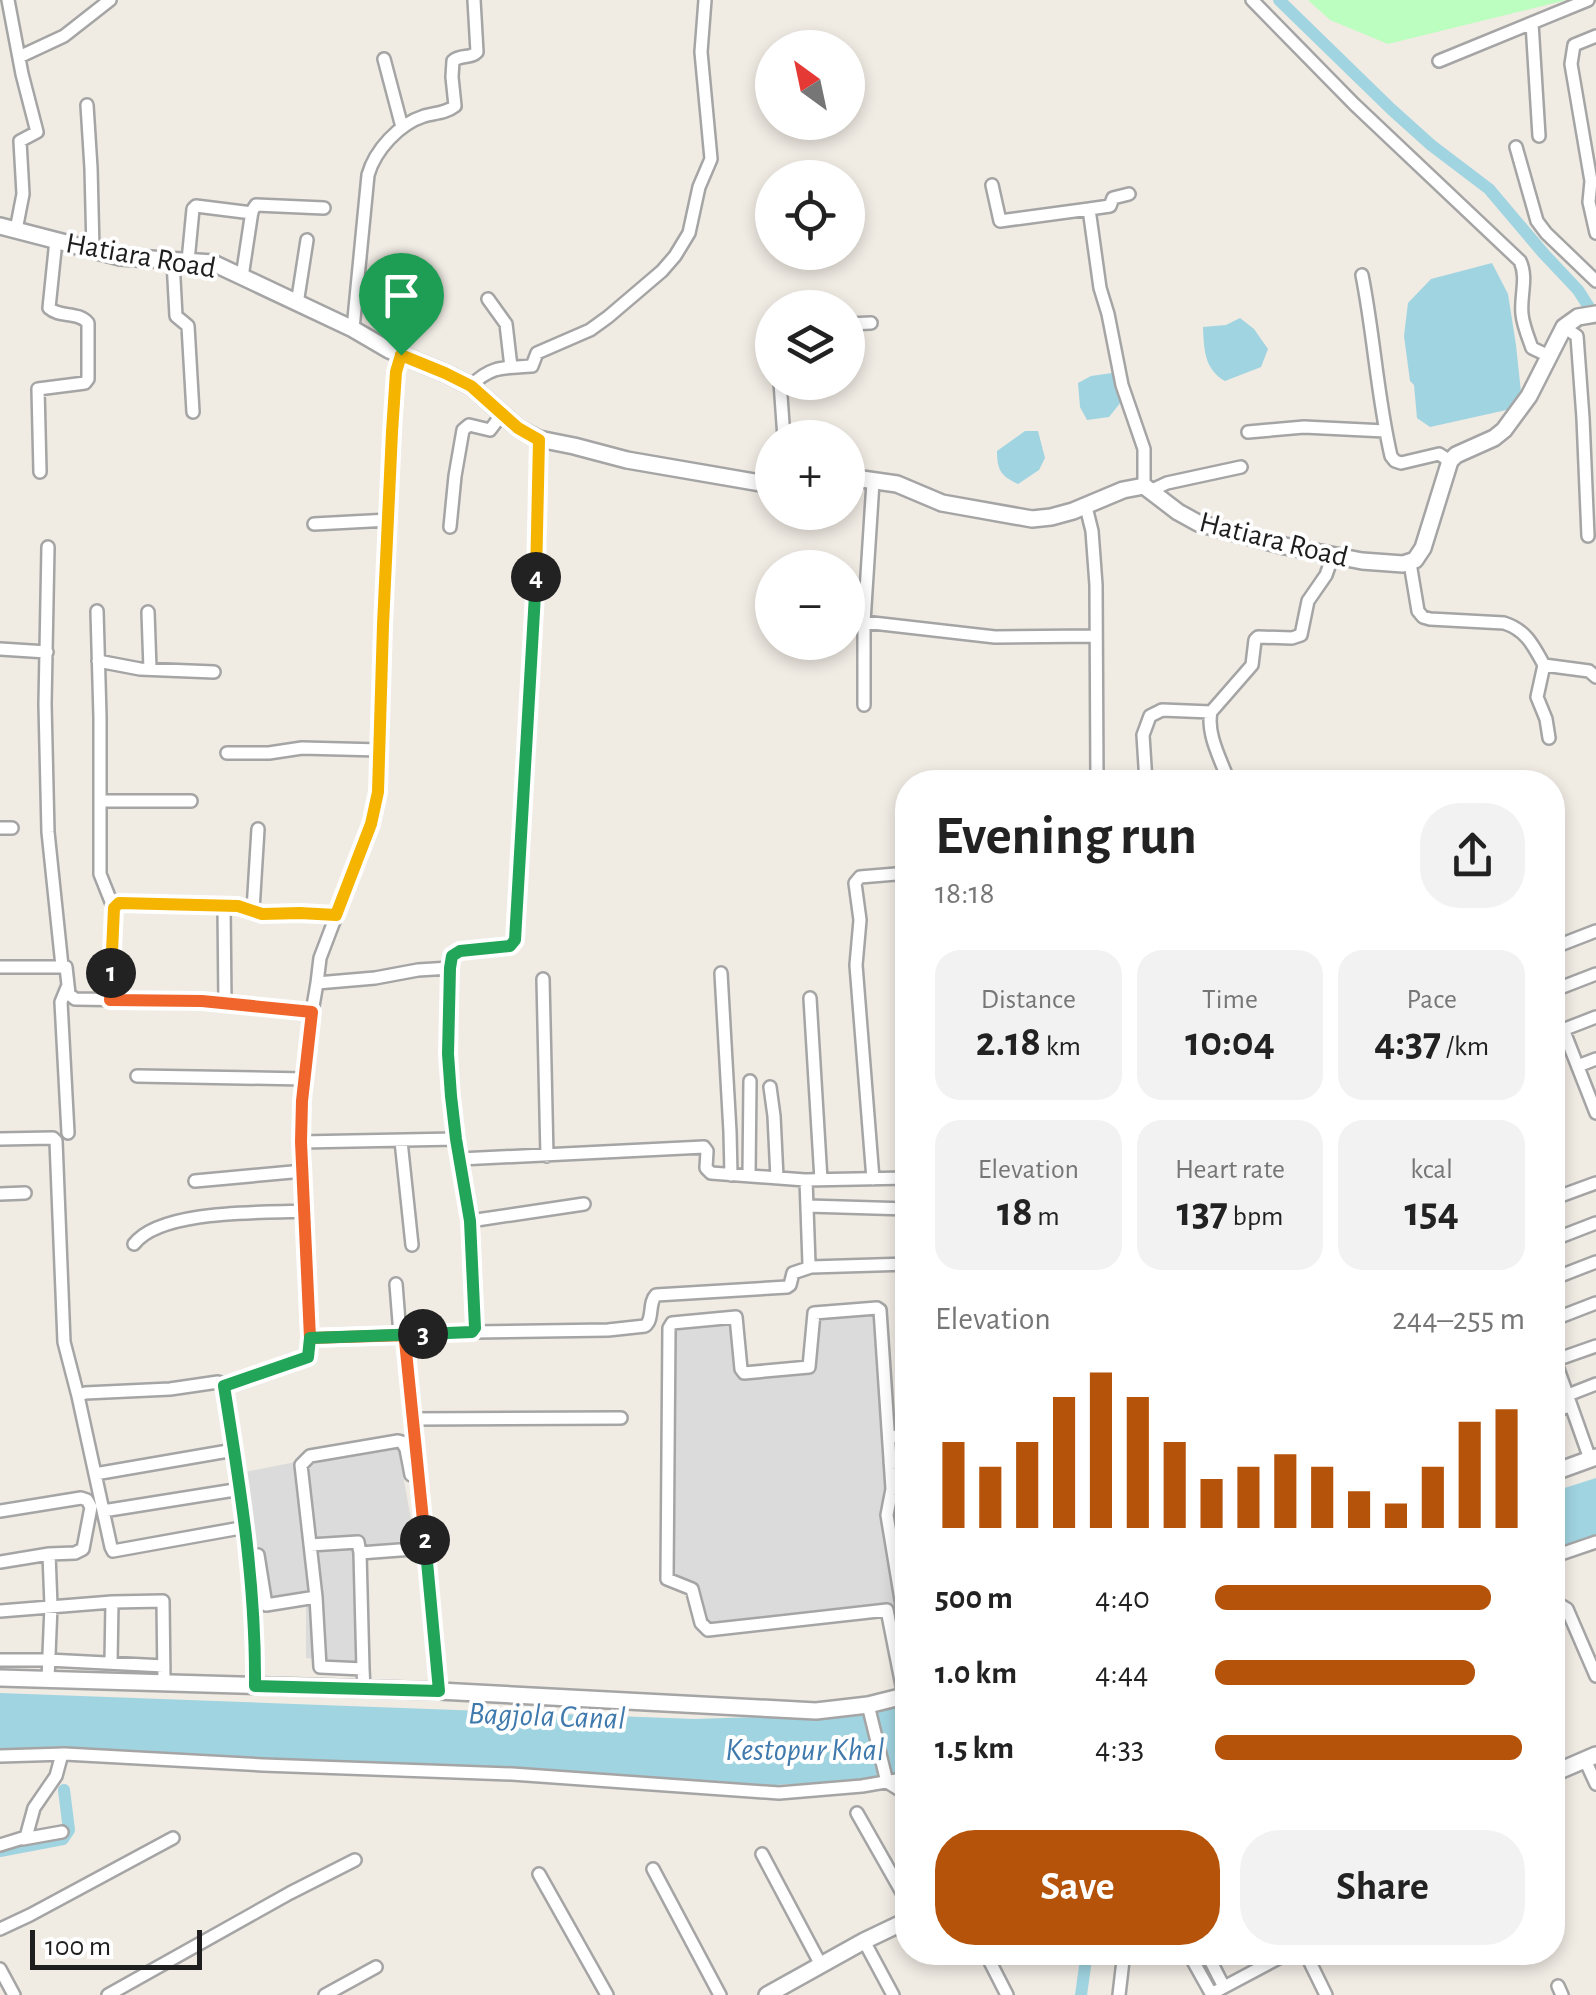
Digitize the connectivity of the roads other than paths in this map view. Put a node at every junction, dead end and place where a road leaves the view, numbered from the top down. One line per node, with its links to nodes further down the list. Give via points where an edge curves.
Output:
1 (8, 0): 7 (street)
2 (110, 0): 10 (street, via 64,36)
3 (474, 0): 14 (street, via 477,52 453,61 455,106)
4 (705, 0): 40 (street, via 701,52 711,159 689,233 662,271 608,317 537,353 532,366)
5 (1252, 0): 39 (street, via 1520,262 1522,318 1532,348)
6 (1588, 0): 8 (street)
7 (6, 21): 10 (street)
8 (1532, 23): 12 (street); 15 (street)
9 (1596, 36): 23 (street, via 1574,44 1571,64)
10 (19, 57): 22 (street, via 37,133 20,142 23,194)
11 (384, 59): 14 (street)
12 (1440, 61)
13 (87, 106): 26 (street)
14 (402, 127): 37 (street, via 368,175)
15 (1539, 136)
16 (1516, 147): 30 (street, via 1537,221)
17 (992, 185): 20 (street, via 1000,221)
18 (1129, 194): 20 (street)
19 (324, 208): 21 (street, via 259,204)
20 (1088, 209): 53 (street, via 1122,385 1144,449)
21 (252, 213): 27 (street, via 196,206); 29 (street)
22 (8, 228): 24 (street, Hatiara Road)
23 (1596, 233)
24 (56, 240): 26 (street, Hatiara Road); 49 (street, via 49,308 88,323 88,379 38,389)
25 (307, 240): 32 (street)
26 (92, 250): 27 (street, Hatiara Road)
27 (181, 261): 29 (street, Hatiara Road); 42 (street, via 176,316 188,326)
28 (1362, 275): 44 (street)
29 (242, 276): 32 (street, Hatiara Road)
30 (1596, 282)
31 (488, 300): 40 (street, via 506,324)
32 (297, 304): 37 (street, Hatiara Road)
33 (1596, 314): 36 (street)
34 (871, 322): 35 (street)
35 (865, 323)
36 (1564, 327): 39 (street); 58 (street, via 1577,336)
37 (352, 329): 38 (street, Hatiara Road)
38 (401, 355): 41 (street, Hatiara Road); 55 (street)
39 (1549, 356): 47 (street, via 1504,430)
40 (511, 366): 41 (street, via 484,373)
41 (471, 386): 43 (street, Hatiara Road)
42 (193, 412)
43 (502, 414): 46 (street, Hatiara Road); 57 (street, via 489,430 464,430)
44 (1385, 431): 45 (street, via 1304,426); 47 (street, via 1398,463 1439,454)
45 (1248, 432)
46 (539, 440): 51 (street, Hatiara Road); 95 (street, via 515,940 460,951)
47 (1450, 460): 61 (street, via 1424,548)
48 (1241, 467): 53 (street)
49 (40, 472)
50 (865, 480): 52 (street)
51 (755, 481)
52 (873, 482): 54 (street, via 897,484 942,503 1032,518); 62 (street)
53 (1147, 488): 54 (street); 60 (street, Hatiara Road, via 1198,524)
54 (1086, 507): 66 (street)
55 (389, 520): 56 (street); 78 (street)
56 (314, 524)
57 (450, 527)
58 (1588, 536)
59 (48, 547): 68 (street)
60 (1332, 555): 61 (street, Hatiara Road); 76 (street, via 1308,601 1301,635 1258,637 1252,665)
61 (1410, 562): 71 (street, via 1423,617 1514,626)
62 (865, 606)
63 (96, 611): 70 (street)
64 (148, 612): 72 (street)
65 (865, 622): 66 (street, via 995,638)
66 (1096, 636): 80 (street)
67 (0, 648): 68 (street)
68 (46, 652): 93 (street, via 48,832)
69 (864, 660): 75 (street)
70 (98, 661): 72 (street); 83 (street)
71 (1544, 665): 74 (street); 77 (street, via 1537,697)
72 (150, 670): 73 (street)
73 (214, 672)
74 (1596, 677)
75 (864, 705)
76 (1211, 712): 81 (street, via 1162,710 1150,716 1142,734); 82 (street)
77 (1550, 738)
78 (380, 750): 79 (street); 90 (street, via 376,809)
79 (227, 752)
80 (1097, 770)
81 (1145, 770)
82 (1225, 770)
83 (100, 801): 84 (street); 88 (street, via 100,874)
84 (191, 801)
85 (258, 829): 89 (street)
86 (895, 874): 127 (street, via 856,880)
87 (224, 906): 88 (street, via 119,903); 89 (street); 104 (street)
88 (114, 909): 103 (street)
89 (254, 910): 90 (street)
90 (336, 915): 99 (street)
91 (1595, 933): 92 (street)
92 (1565, 943)
93 (62, 966): 94 (street); 100 (street)
94 (0, 967)
95 (450, 968): 99 (street); 118 (street, via 448,1054)
96 (721, 973): 124 (street)
97 (1596, 974): 101 (street)
98 (544, 979): 121 (street)
99 (317, 983): 105 (street)
100 (68, 985): 103 (street, via 75,999); 116 (street, via 61,1002)
101 (1565, 986)
102 (810, 998): 130 (street)
103 (110, 1000): 104 (street)
104 (225, 1004): 105 (street)
105 (312, 1012): 112 (street)
106 (1596, 1017): 107 (street)
107 (1565, 1029)
108 (1565, 1044): 110 (street)
109 (1596, 1059): 110 (street)
110 (1578, 1066): 115 (street)
111 (138, 1076): 112 (street)
112 (305, 1080): 120 (street)
113 (750, 1081): 125 (street)
114 (770, 1086): 126 (street)
115 (1595, 1106)
116 (68, 1133)
117 (0, 1139): 160 (street, via 56,1141 64,1342)
118 (456, 1139): 119 (street); 122 (street)
119 (400, 1141): 120 (street); 144 (street)
120 (301, 1142): 123 (street)
121 (547, 1156): 122 (street); 124 (street, via 704,1147 708,1170)
122 (460, 1159): 140 (street)
123 (303, 1171): 131 (street); 139 (street)
124 (731, 1174): 125 (street)
125 (749, 1176): 126 (street)
126 (777, 1178): 129 (street)
127 (873, 1178): 128 (street); 130 (street)
128 (895, 1178)
129 (806, 1180): 130 (street); 137 (street)
130 (821, 1180)
131 (195, 1181)
132 (1596, 1183): 135 (street)
133 (26, 1193): 134 (street)
134 (0, 1194)
135 (1565, 1194)
136 (584, 1204): 140 (street)
137 (808, 1206): 138 (street); 147 (street)
138 (895, 1209)
139 (305, 1211): 143 (street, via 184,1218 144,1232); 154 (street)
140 (470, 1221): 152 (street)
141 (1596, 1223): 142 (street)
142 (1565, 1235)
143 (134, 1244)
144 (412, 1245)
145 (1596, 1262): 148 (street)
146 (895, 1264): 147 (street)
147 (811, 1267): 152 (street, via 793,1272 787,1287 656,1295 645,1326)
148 (1565, 1275)
149 (396, 1284): 153 (street)
150 (1596, 1303): 151 (street)
151 (1565, 1315)
152 (474, 1332): 153 (street)
153 (404, 1335): 154 (street); 164 (street)
154 (310, 1338): 158 (street, via 308,1357)
155 (1596, 1346): 156 (street)
156 (1565, 1353)
157 (1596, 1384): 161 (street)
158 (224, 1386): 160 (street); 167 (street)
159 (1565, 1388): 161 (street)
160 (78, 1396): 172 (street)
161 (1569, 1400): 162 (street); 168 (street)
162 (1565, 1403)
163 (620, 1418): 164 (street)
164 (412, 1420): 207 (street)
165 (895, 1436): 166 (street)
166 (888, 1437): 170 (street); 192 (street, via 878,1308 814,1313 810,1366 791,1370 742,1372 736,1317 670,1324 666,1578 692,1589 702,1627)
167 (234, 1450): 172 (street); 173 (street)
168 (1593, 1458): 171 (street)
169 (895, 1463): 170 (street)
170 (890, 1464): 174 (street)
171 (1565, 1468)
172 (95, 1474): 176 (street)
173 (241, 1488): 176 (street); 178 (street)
174 (892, 1489): 175 (street); 186 (street, via 887,1516)
175 (895, 1489)
176 (103, 1511): 178 (street, via 113,1550)
177 (0, 1512): 183 (street, via 88,1500 83,1549)
178 (246, 1527): 204 (street)
179 (1596, 1542): 181 (street)
180 (310, 1545): 182 (street, via 354,1542); 182 (street, via 302,1462 402,1442 419,1544); 187 (street)
181 (1565, 1552)
182 (360, 1553): 199 (street)
183 (49, 1554): 185 (street); 189 (street)
184 (258, 1554): 187 (street, via 266,1604)
185 (0, 1562)
186 (895, 1565)
187 (316, 1597): 198 (street)
188 (112, 1602): 189 (street); 197 (street); 200 (street, via 163,1601)
189 (51, 1606): 193 (street); 196 (street)
190 (895, 1608): 192 (street)
191 (1565, 1608): 201 (street)
192 (887, 1610): 194 (street)
193 (0, 1611)
194 (895, 1646)
195 (0, 1660): 196 (street)
196 (48, 1660): 197 (street); 203 (street)
197 (111, 1663): 200 (street)
198 (320, 1666): 199 (street); 205 (street)
199 (364, 1670): 206 (street)
200 (164, 1674): 203 (street); 204 (street)
201 (1596, 1676)
202 (0, 1678): 203 (street)
203 (48, 1679)
204 (255, 1686): 205 (street)
205 (320, 1688): 206 (street)
206 (364, 1689): 207 (street)
207 (439, 1691): 209 (street)
208 (895, 1701): 209 (street)
209 (870, 1714): 214 (street)
210 (62, 1754): 211 (street); 214 (street, via 780,1793); 221 (street)
211 (0, 1756)
212 (1590, 1758): 213 (street); 216 (street)
213 (1565, 1769)
214 (886, 1779): 215 (street); 217 (street)
215 (895, 1779)
216 (1596, 1784)
217 (895, 1786)
218 (857, 1813): 227 (street)
219 (62, 1832): 221 (street)
220 (172, 1838): 229 (street)
221 (23, 1839): 222 (street)
222 (0, 1844)
223 (762, 1854): 231 (street)
224 (355, 1860): 241 (street)
225 (652, 1869): 247 (street)
226 (539, 1874): 246 (street)
227 (895, 1880)
228 (895, 1926): 230 (street)
229 (0, 1929)
230 (864, 1941): 231 (street); 249 (street)
231 (823, 1963): 248 (street)
232 (992, 1965): 242 (street)
233 (1122, 1965): 250 (street)
234 (1195, 1965): 243 (street)
235 (1213, 1965): 240 (street)
236 (1264, 1965): 240 (street)
237 (1311, 1965): 251 (street)
238 (376, 1967): 245 (street)
239 (0, 1969): 244 (street)
240 (1224, 1987): 243 (street)
241 (116, 1993)
242 (1007, 1994)
243 (1211, 1994)
244 (14, 1995)
245 (325, 1995)
246 (607, 1995)
247 (720, 1995)
248 (767, 1995)
249 (893, 1995)
250 (1119, 1995)
251 (1326, 1995)

